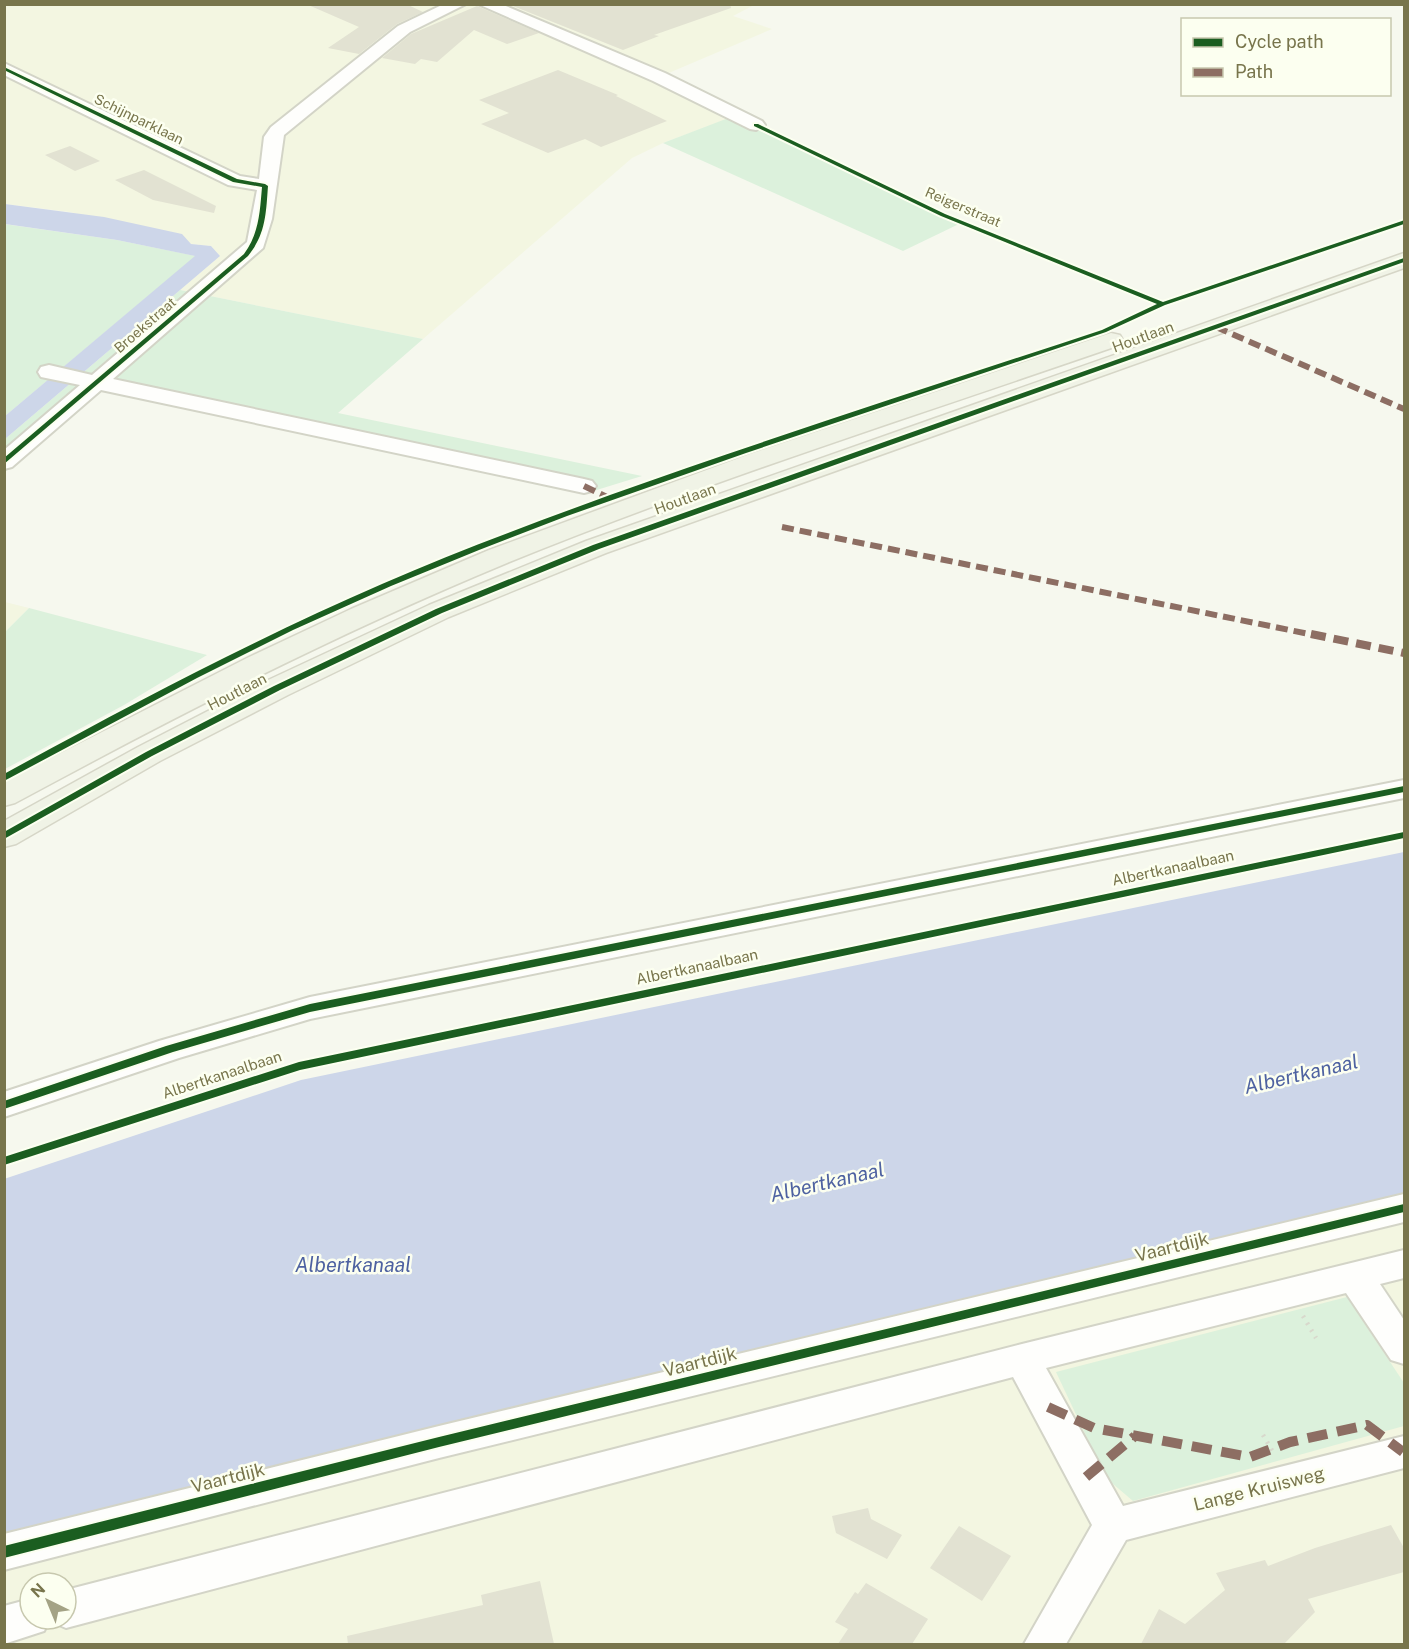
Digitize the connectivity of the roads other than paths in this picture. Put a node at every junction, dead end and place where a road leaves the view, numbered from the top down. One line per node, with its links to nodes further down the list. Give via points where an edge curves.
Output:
1 (458, 4): 5 (street, Broekstraat, via 404,29 283,124 273,137)
2 (486, 4): 4 (street, via 659,77)
3 (4, 68): 5 (street, Schijnparklaan, via 235,181)
4 (756, 124)
5 (265, 186): 9 (street, Broekstraat, via 262,228 256,244)
6 (1404, 238): 13 (main road, Houtlaan, via 571,529 415,592 252,667)
7 (1404, 260): 14 (main road, Houtlaan, via 543,568 439,611 277,688)
8 (49, 372): 9 (street)
9 (90, 380): 10 (street, Broekstraat); 11 (street)
10 (4, 462)
11 (584, 486)
12 (1404, 789): 15 (street, Albertkanaalbaan, via 310,1008 170,1048)
13 (4, 796)
14 (4, 836)
15 (4, 1106)
16 (1404, 1208): 23 (street, Vaartdijk)
17 (1404, 1264): 18 (street)
18 (1355, 1276): 19 (street); 20 (street)
19 (1404, 1349)
20 (1022, 1359): 22 (street); 24 (street)
21 (1404, 1452): 22 (street, Lange Kruisweg)
22 (1113, 1526): 25 (street)
23 (4, 1552)
24 (78, 1606)
25 (1044, 1644)

